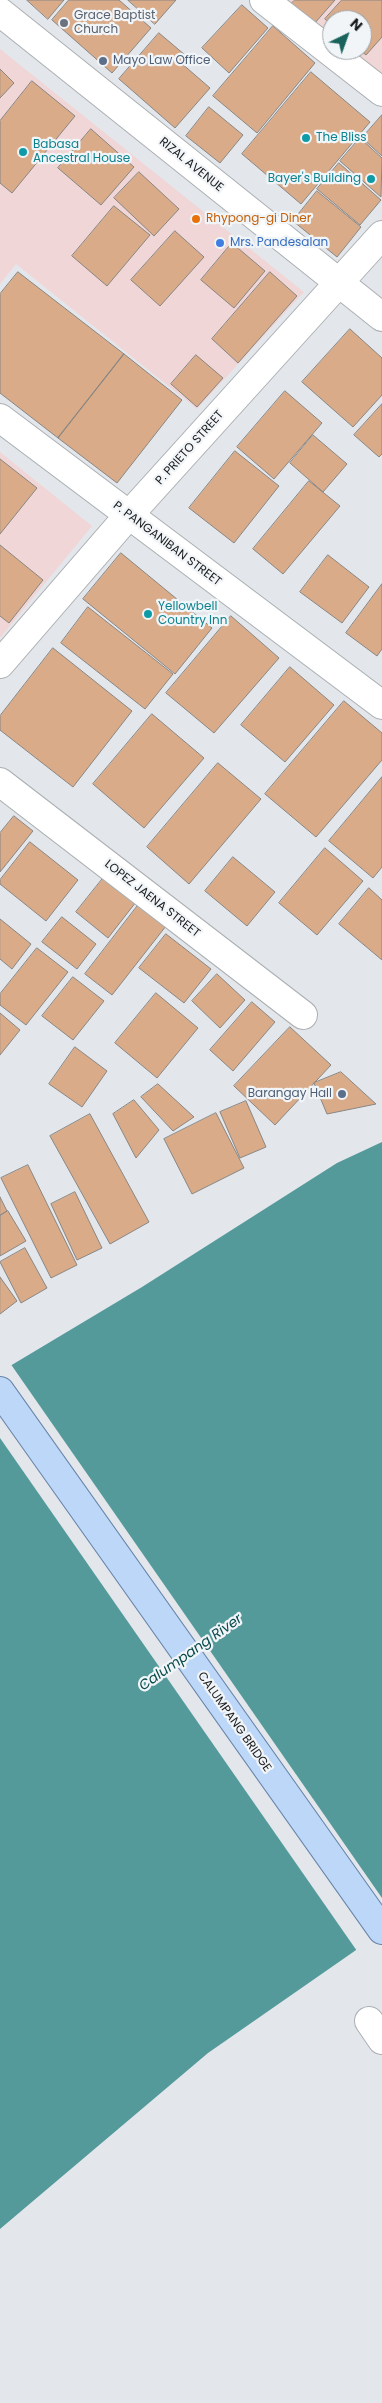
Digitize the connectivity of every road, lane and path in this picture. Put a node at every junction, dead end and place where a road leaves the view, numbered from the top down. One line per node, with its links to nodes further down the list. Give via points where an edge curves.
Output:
1 (264, 0): 3 (street)
2 (0, 12): 5 (street, RIZAL AVENUE)
3 (382, 92)
4 (382, 235): 5 (street, P. PRIETO STREET)
5 (340, 284): 6 (street, RIZAL AVENUE); 8 (street, P. PRIETO STREET)
6 (382, 318)
7 (0, 418): 8 (street, P. PANGANIBAN STREET)
8 (128, 516): 9 (street, P. PRIETO STREET); 10 (street, P. PANGANIBAN STREET)
9 (0, 664)
10 (382, 705)
11 (0, 782): 12 (street, LOPEZ JAENA STREET)
12 (304, 1015)
13 (0, 1391): 14 (main road, CALUMPANG BRIDGE)
14 (382, 1930)

